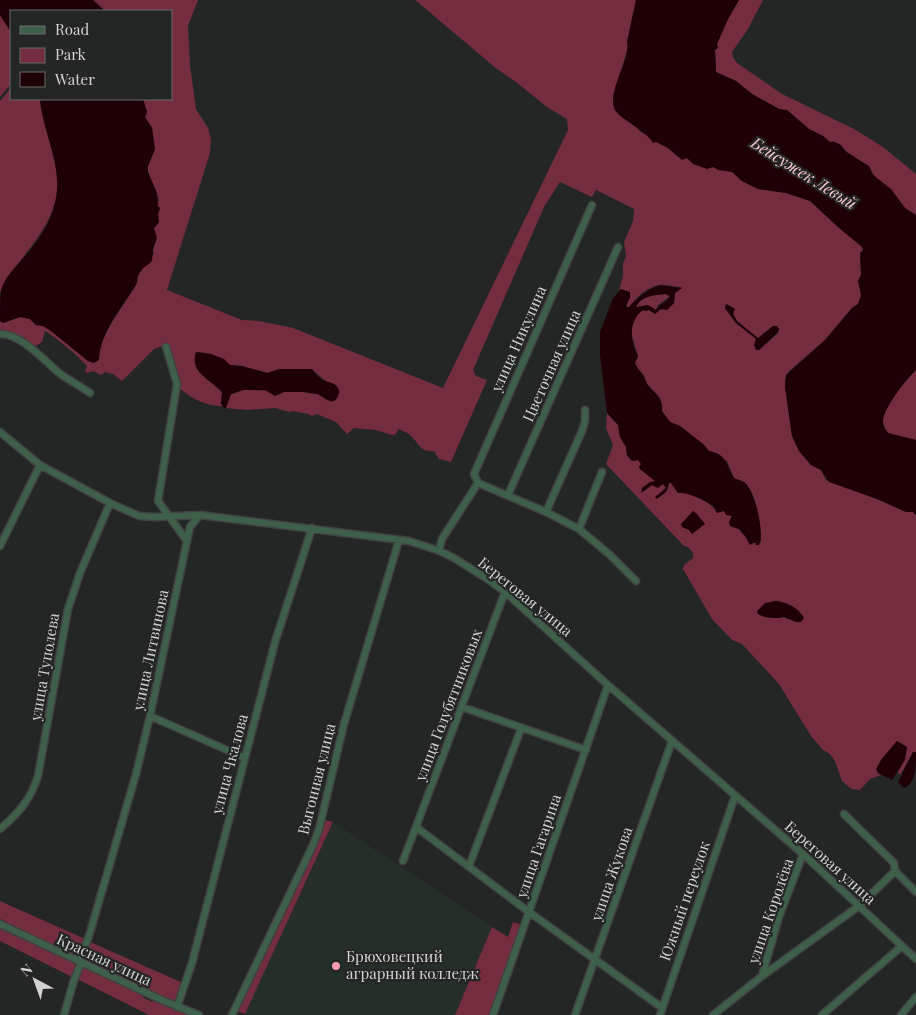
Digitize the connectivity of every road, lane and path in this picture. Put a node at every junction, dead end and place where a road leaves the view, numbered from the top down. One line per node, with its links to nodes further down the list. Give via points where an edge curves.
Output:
1 (592, 204): 10 (street, улица Никулина, via 474,474)
2 (618, 248): 11 (street, Цветочная улица)
3 (0, 334): 5 (street, via 9,335 30,348)
4 (166, 347): 14 (street, via 177,384 158,498)
5 (90, 392)
6 (585, 410): 13 (street, via 582,431)
7 (0, 432): 8 (street, Береговая улица)
8 (40, 465): 12 (street, Береговая улица); 20 (street)
9 (602, 472): 17 (street)
10 (478, 483): 11 (street); 21 (street, via 442,539)
11 (508, 496): 13 (street)
12 (110, 504): 14 (street, Береговая улица, via 139,516); 34 (street, улица Туполева, via 68,608 34,790 23,807)
13 (546, 512): 17 (street)
14 (168, 515): 15 (street, Береговая улица); 19 (street)
15 (200, 515): 16 (street, Береговая улица); 19 (street, улица Литвинова, via 190,527)
16 (312, 528): 18 (street, Береговая улица); 30 (street, улица Чкалова, via 275,642)
17 (579, 529): 22 (street)
18 (399, 540): 21 (street, Береговая улица); 53 (street, Выгонная улица, via 344,724 316,837)
19 (187, 541): 26 (street, улица Литвинова)
20 (0, 546)
21 (439, 551): 23 (street, Береговая улица, via 468,566)
22 (636, 581)
23 (505, 592): 24 (street, Береговая улица); 25 (street, улица Голубятниковых)
24 (608, 685): 28 (street, Береговая улица); 29 (street, улица Гагарина)
25 (462, 707): 27 (street); 33 (street, улица Голубятниковых)
26 (150, 716): 30 (street); 46 (street, улица Литвинова, via 124,819)
27 (521, 729): 29 (street); 37 (street)
28 (672, 741): 31 (street, Береговая улица); 44 (street, улица Жукова)
29 (586, 750): 41 (street, улица Гагарина)
30 (245, 758): 49 (street, улица Чкалова, via 192,963)
31 (735, 796): 35 (street, Береговая улица); 50 (street, Южный переулок)
32 (844, 814): 38 (street, via 894,863)
33 (416, 827): 36 (street, улица Голубятниковых); 37 (street)
34 (0, 829)
35 (803, 854): 40 (street, Береговая улица); 47 (street, улица Королёва, via 778,917)
36 (403, 861)
37 (469, 866): 41 (street)
38 (895, 871): 39 (street); 40 (street, улица Королёва)
39 (916, 892)
40 (859, 906): 43 (street, Береговая улица); 47 (street, улица Королёва)
41 (529, 912): 44 (street); 54 (street, улица Гагарина)
42 (0, 924): 46 (street, Красная улица)
43 (902, 946): 45 (street, Береговая улица); 58 (street)
44 (595, 959): 50 (street); 55 (street, улица Жукова)
45 (916, 959)
46 (80, 963): 49 (street, Красная улица); 52 (street, улица Литвинова)
47 (762, 976): 57 (street, улица Королёва)
48 (916, 998): 59 (street)
49 (177, 1007): 51 (street, Красная улица)
50 (662, 1007): 56 (street, Южный переулок)
51 (197, 1014)
52 (64, 1015)
53 (232, 1015)
54 (493, 1015)
55 (575, 1015)
56 (660, 1015)
57 (713, 1015)
58 (822, 1015)
59 (901, 1015)

